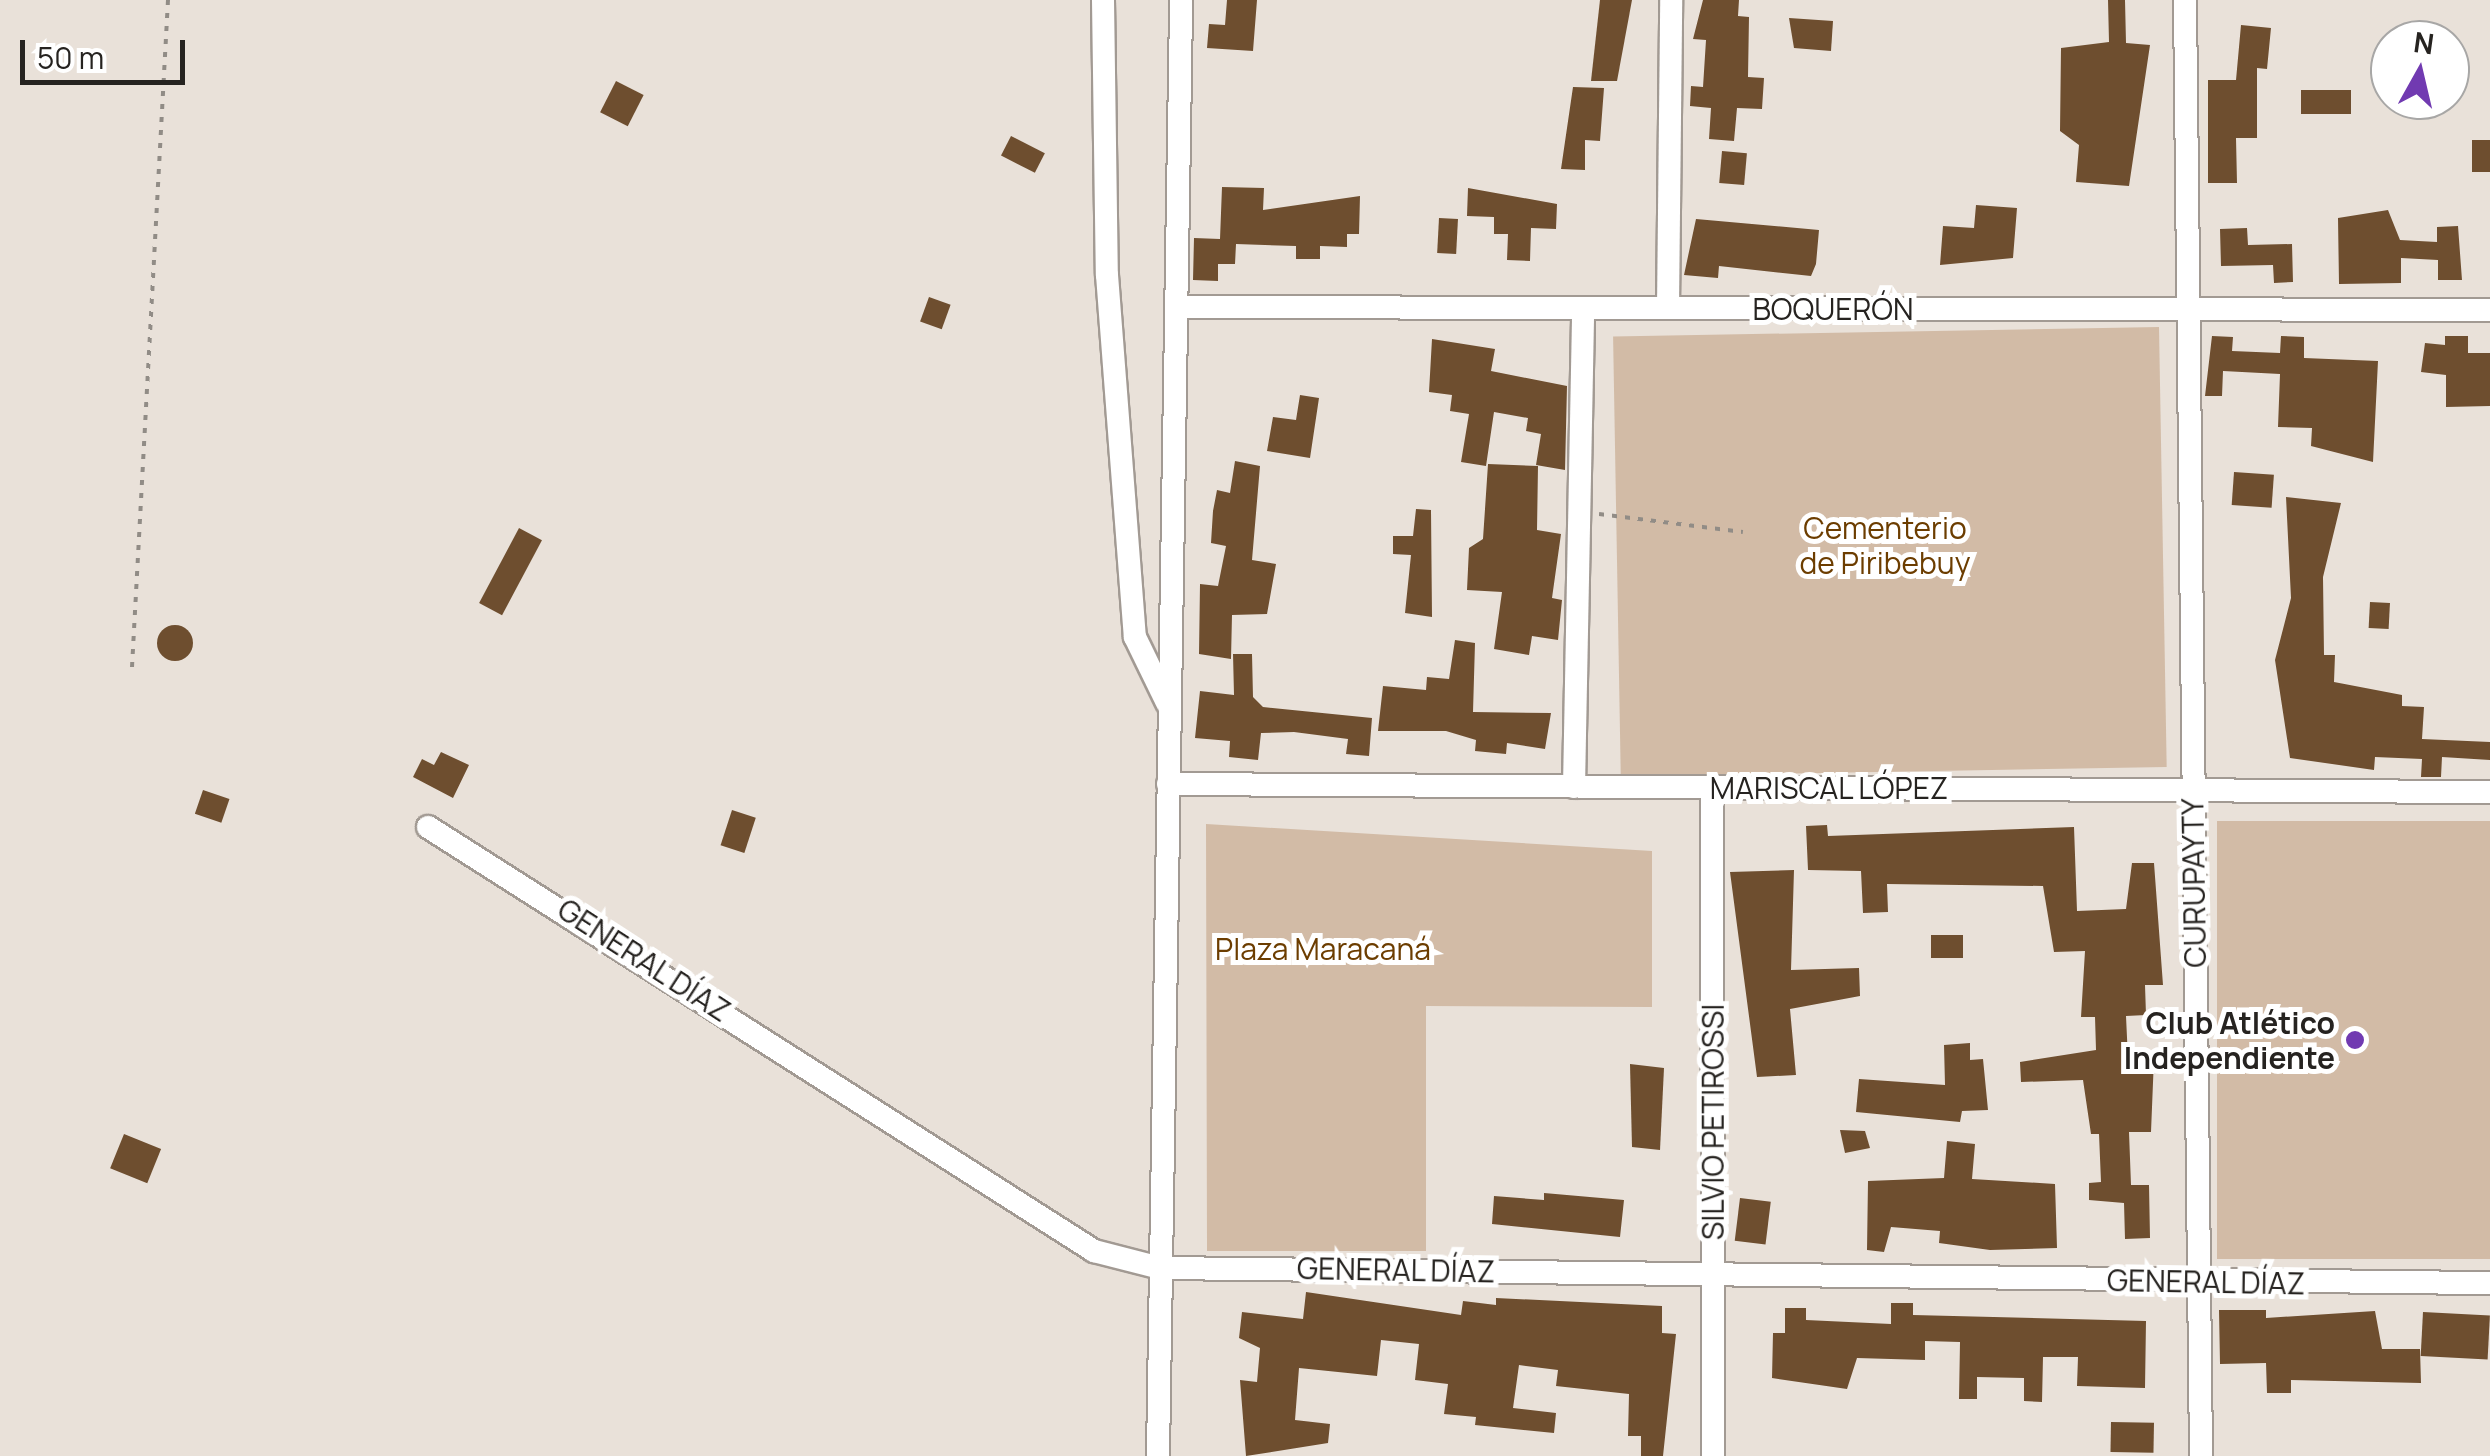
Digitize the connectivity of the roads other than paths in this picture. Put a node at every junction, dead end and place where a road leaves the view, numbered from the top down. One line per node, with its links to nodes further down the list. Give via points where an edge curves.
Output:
1 (1102, 0): 10 (street, via 1107,275 1136,637)
2 (1181, 0): 5 (street)
3 (1672, 0): 7 (street)
4 (2185, 0): 8 (street, CURUPAYTY)
5 (1176, 306): 6 (street, BOQUERÓN); 10 (street)
6 (1583, 308): 7 (street, BOQUERÓN); 12 (street)
7 (1668, 308): 8 (street, BOQUERÓN)
8 (2186, 310): 9 (street, BOQUERÓN); 14 (street, CURUPAYTY)
9 (2490, 310)
10 (1170, 708): 11 (street)
11 (1168, 784): 12 (street, MARISCAL LÓPEZ); 17 (street)
12 (1574, 786): 13 (street, MARISCAL LÓPEZ)
13 (1712, 788): 14 (street, MARISCAL LÓPEZ); 18 (street, SILVIO PETIROSSI)
14 (2193, 790): 15 (street, MARISCAL LÓPEZ); 19 (street, CURUPAYTY)
15 (2490, 792)
16 (428, 827): 17 (street, GENERAL DÍAZ, via 1094,1251)
17 (1160, 1268): 18 (street, GENERAL DÍAZ); 21 (street)
18 (1713, 1273): 19 (street, GENERAL DÍAZ); 22 (street, SILVIO PETIROSSI)
19 (2200, 1283): 20 (street, GENERAL DÍAZ); 23 (street, CURUPAYTY)
20 (2490, 1283)
21 (1158, 1456)
22 (1713, 1456)
23 (2202, 1456)

